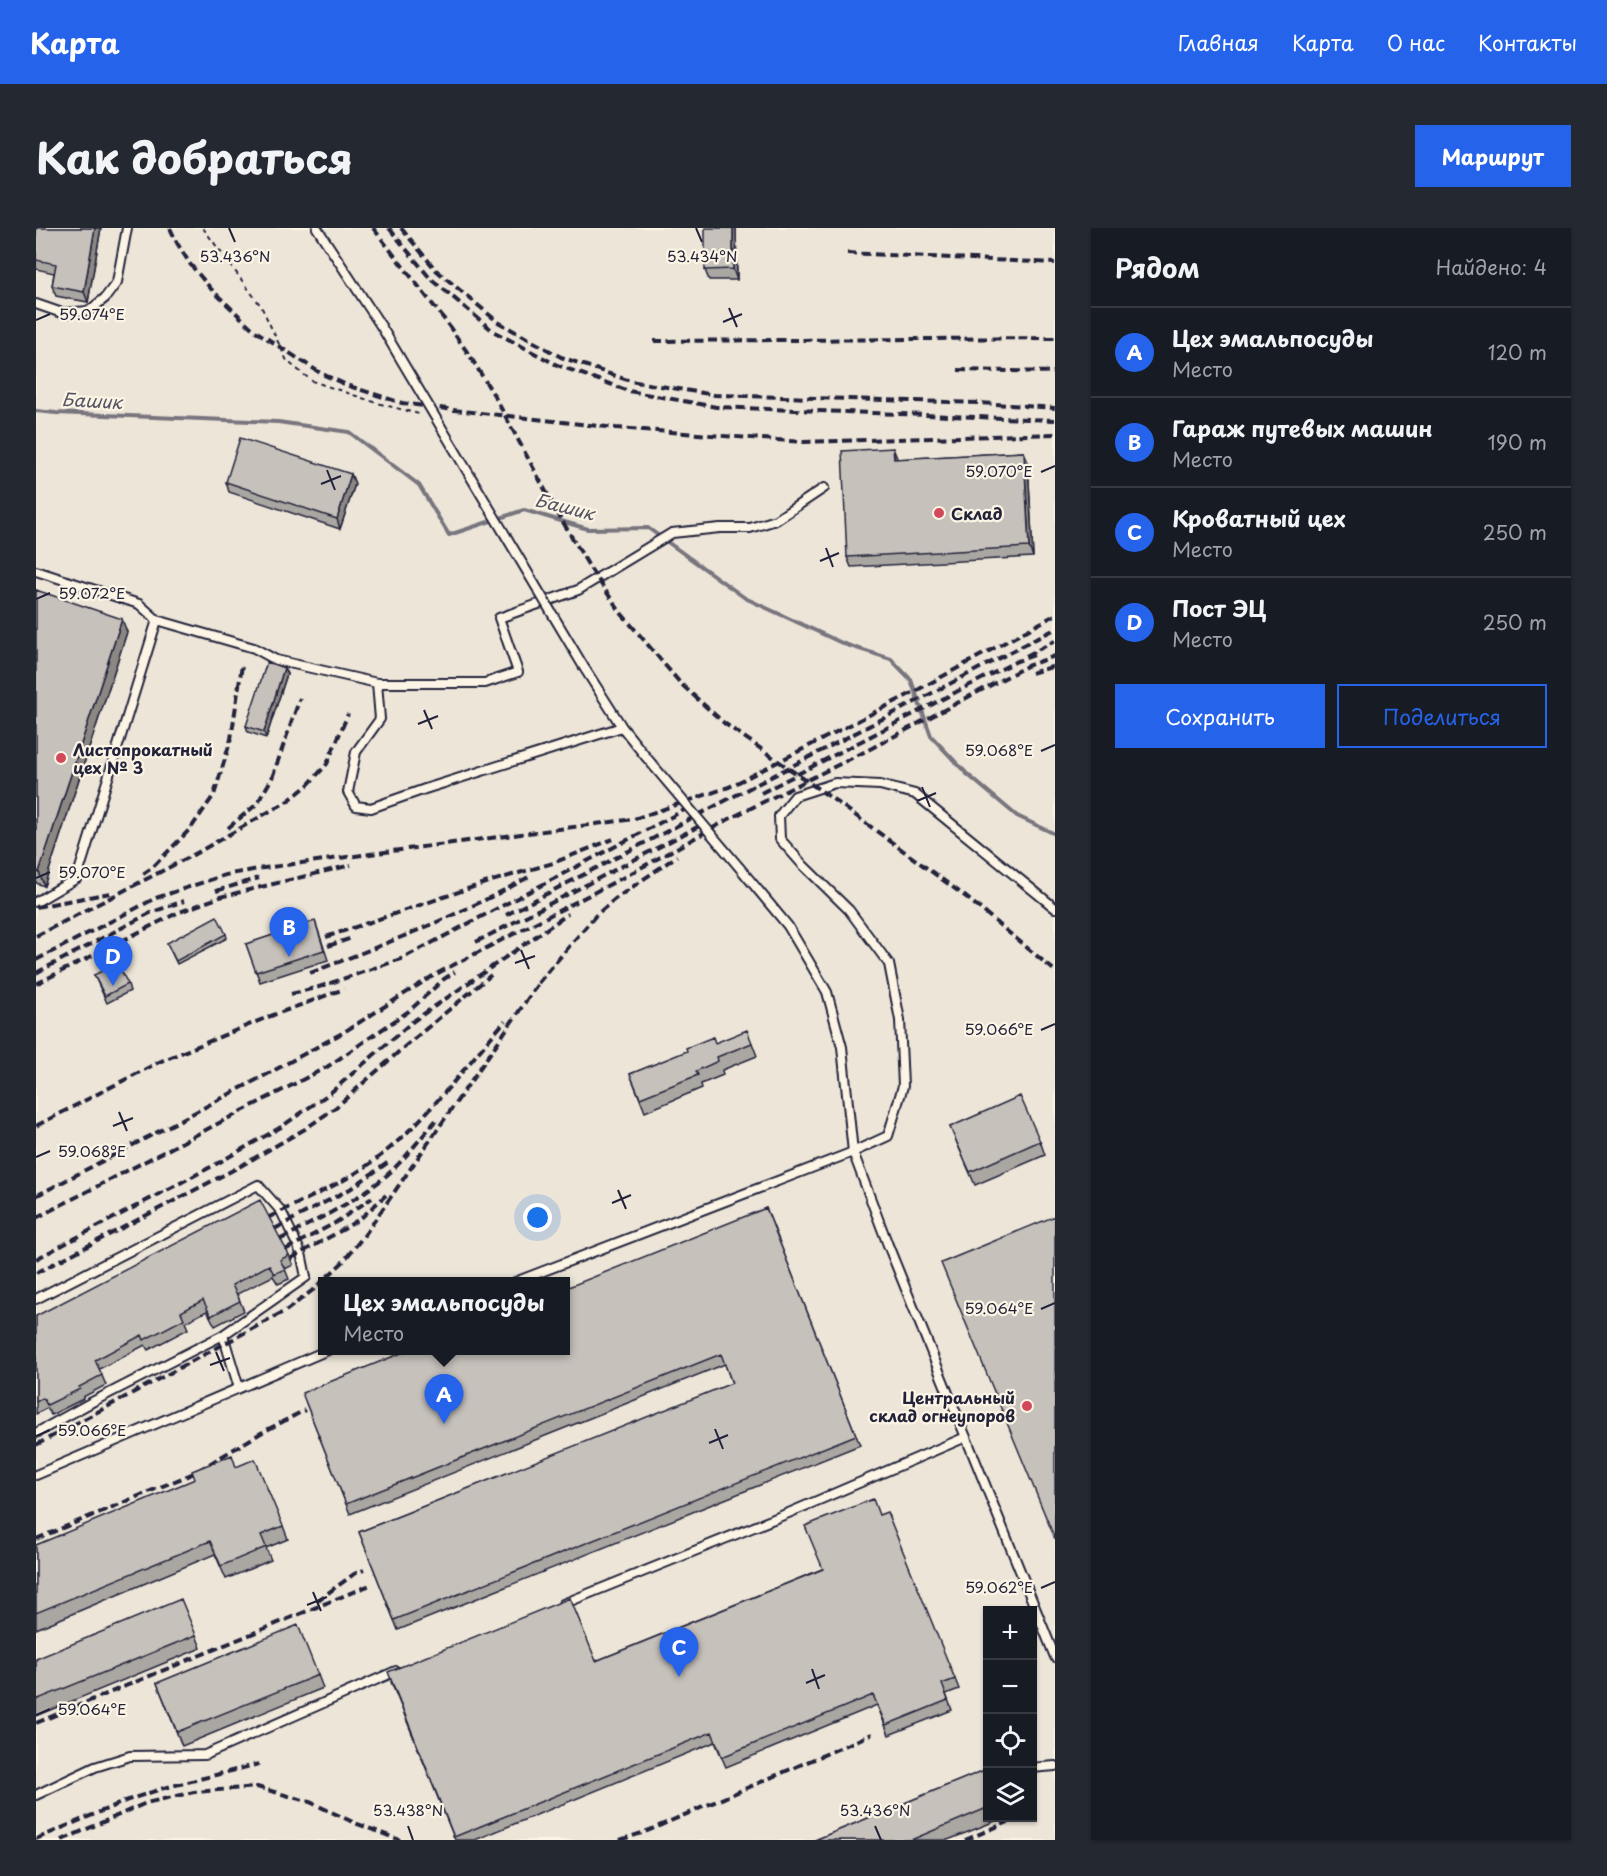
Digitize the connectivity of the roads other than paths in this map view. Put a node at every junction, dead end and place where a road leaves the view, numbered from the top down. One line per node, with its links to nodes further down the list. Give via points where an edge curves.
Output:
1 (127, 228): 3 (lane, via 117,282 105,298 89,311 62,313)
2 (317, 228): 8 (lane, bridge, via 381,326)
3 (36, 304)
4 (824, 488): 7 (lane, via 776,520 750,528 672,533 578,590 499,618 518,672 485,683)
5 (36, 571): 6 (lane, via 139,604)
6 (157, 620): 7 (lane, via 254,648 276,660); 9 (lane, via 77,878)
7 (377, 683): 8 (lane, via 380,719 356,752 348,792 356,806 371,808)
8 (622, 727): 11 (lane, bridge, via 788,926 827,992 842,1047)
9 (36, 902)
10 (1055, 908): 11 (lane, via 915,794 880,785 836,783 795,796 778,816 780,838 849,910 889,964 900,1020 903,1086 888,1136)
11 (853, 1152): 12 (lane); 18 (lane)
12 (525, 1277)
13 (36, 1299): 14 (lane, via 258,1185 281,1211 301,1253 306,1276)
14 (223, 1335): 16 (lane); 17 (lane)
15 (318, 1354): 16 (lane)
16 (239, 1388): 19 (lane)
17 (36, 1433)
18 (966, 1437): 20 (lane); 21 (lane)
19 (36, 1475)
20 (552, 1608)
21 (1055, 1657)
22 (399, 1670): 25 (lane, via 205,1755 130,1756 94,1767)
23 (1055, 1766): 24 (lane)
24 (1037, 1768)
25 (36, 1795)

